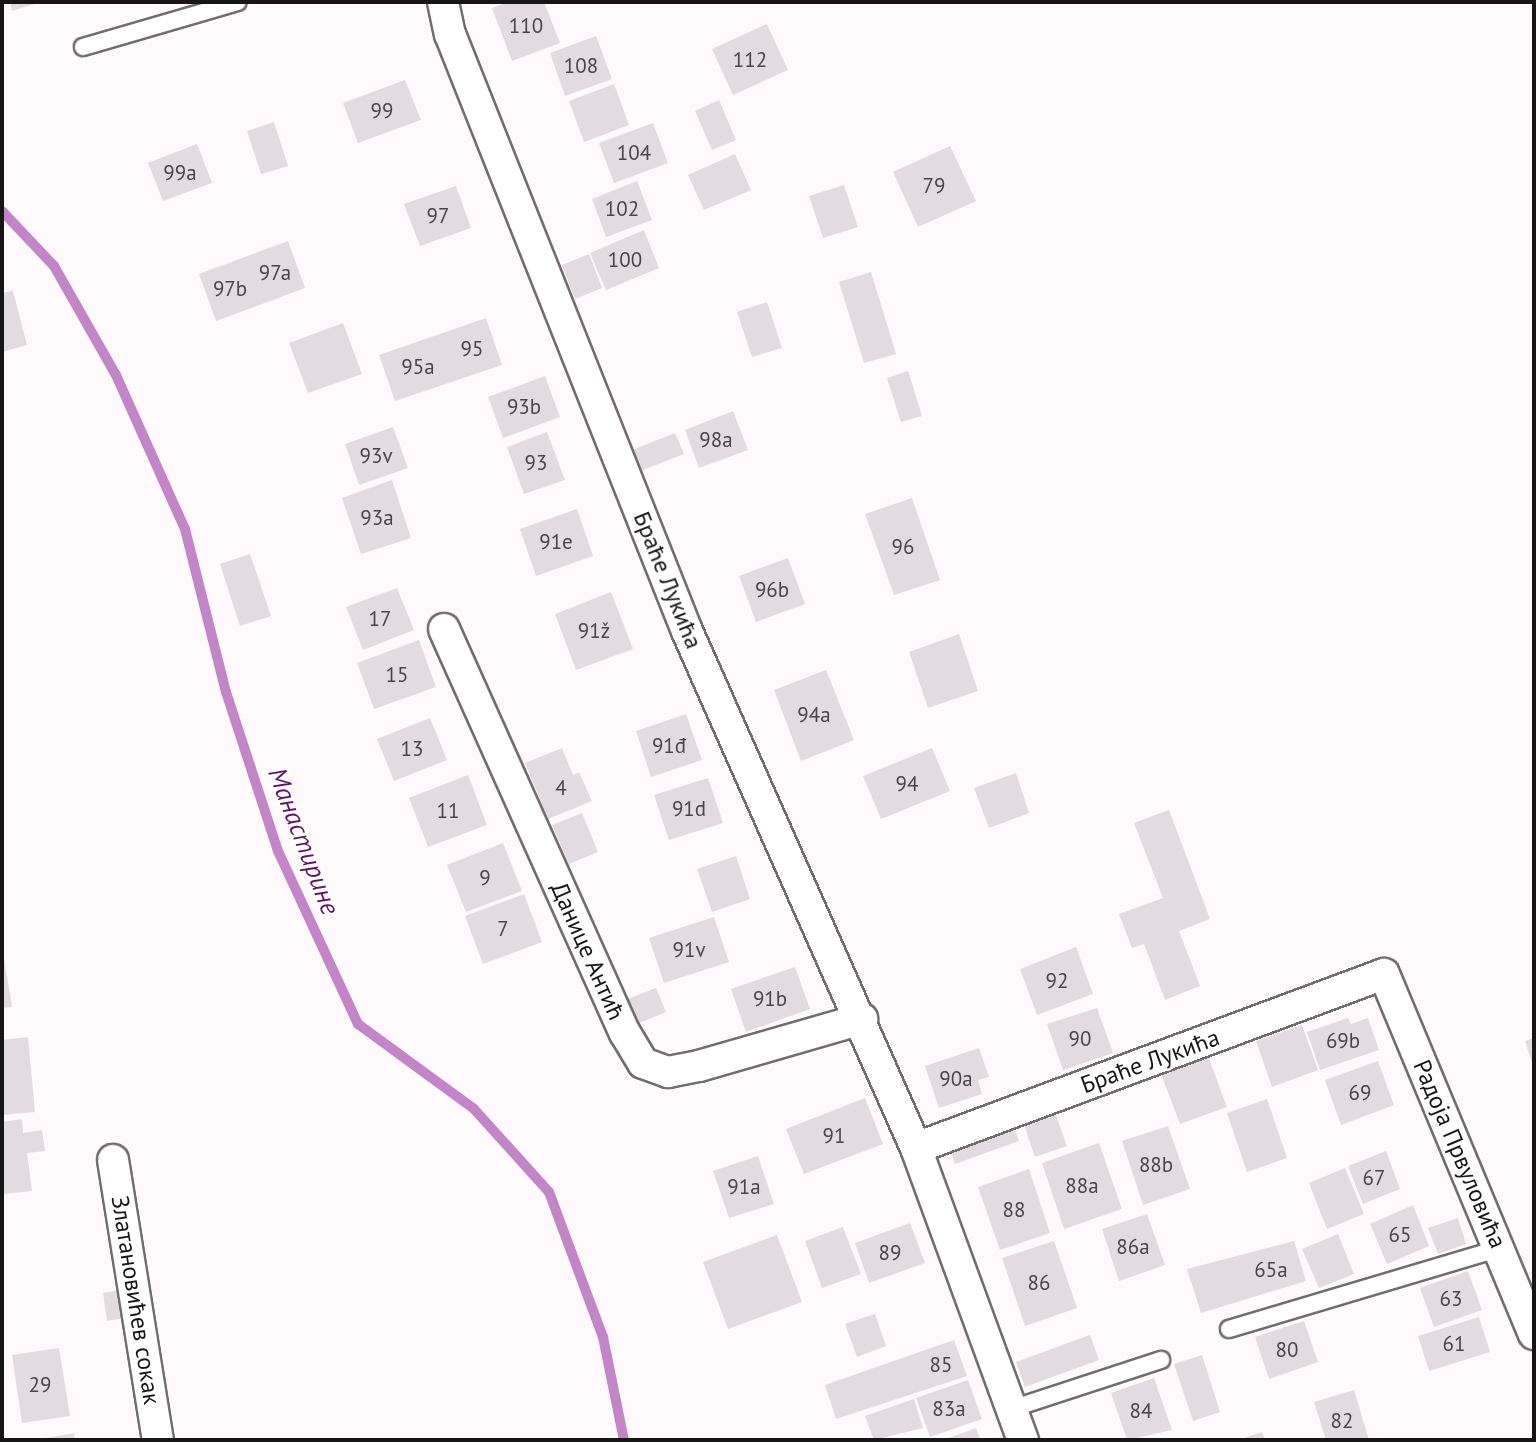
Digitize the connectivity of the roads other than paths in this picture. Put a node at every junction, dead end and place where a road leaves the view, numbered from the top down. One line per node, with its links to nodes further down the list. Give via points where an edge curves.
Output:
1 (238, 2): 3 (lane)
2 (443, 2): 6 (street, Браће Лукића, via 450,33 687,631)
3 (83, 47)
4 (444, 629): 6 (street, Данице Антић, via 625,1033 643,1063 668,1072 699,1066)
5 (1384, 974): 7 (street, Браће Лукића); 9 (street, Радоја Првуловића)
6 (862, 1019): 7 (street, Браће Лукића)
7 (916, 1148): 13 (street, Браће Лукића)
8 (113, 1160): 14 (street, Златановићев сокак)
9 (1500, 1248): 10 (street, Радоја Првуловића); 11 (lane)
10 (1531, 1315)
11 (1230, 1329)
12 (1161, 1360): 13 (lane)
13 (1011, 1409): 15 (street, Браће Лукића)
14 (158, 1440)
15 (1023, 1440)

